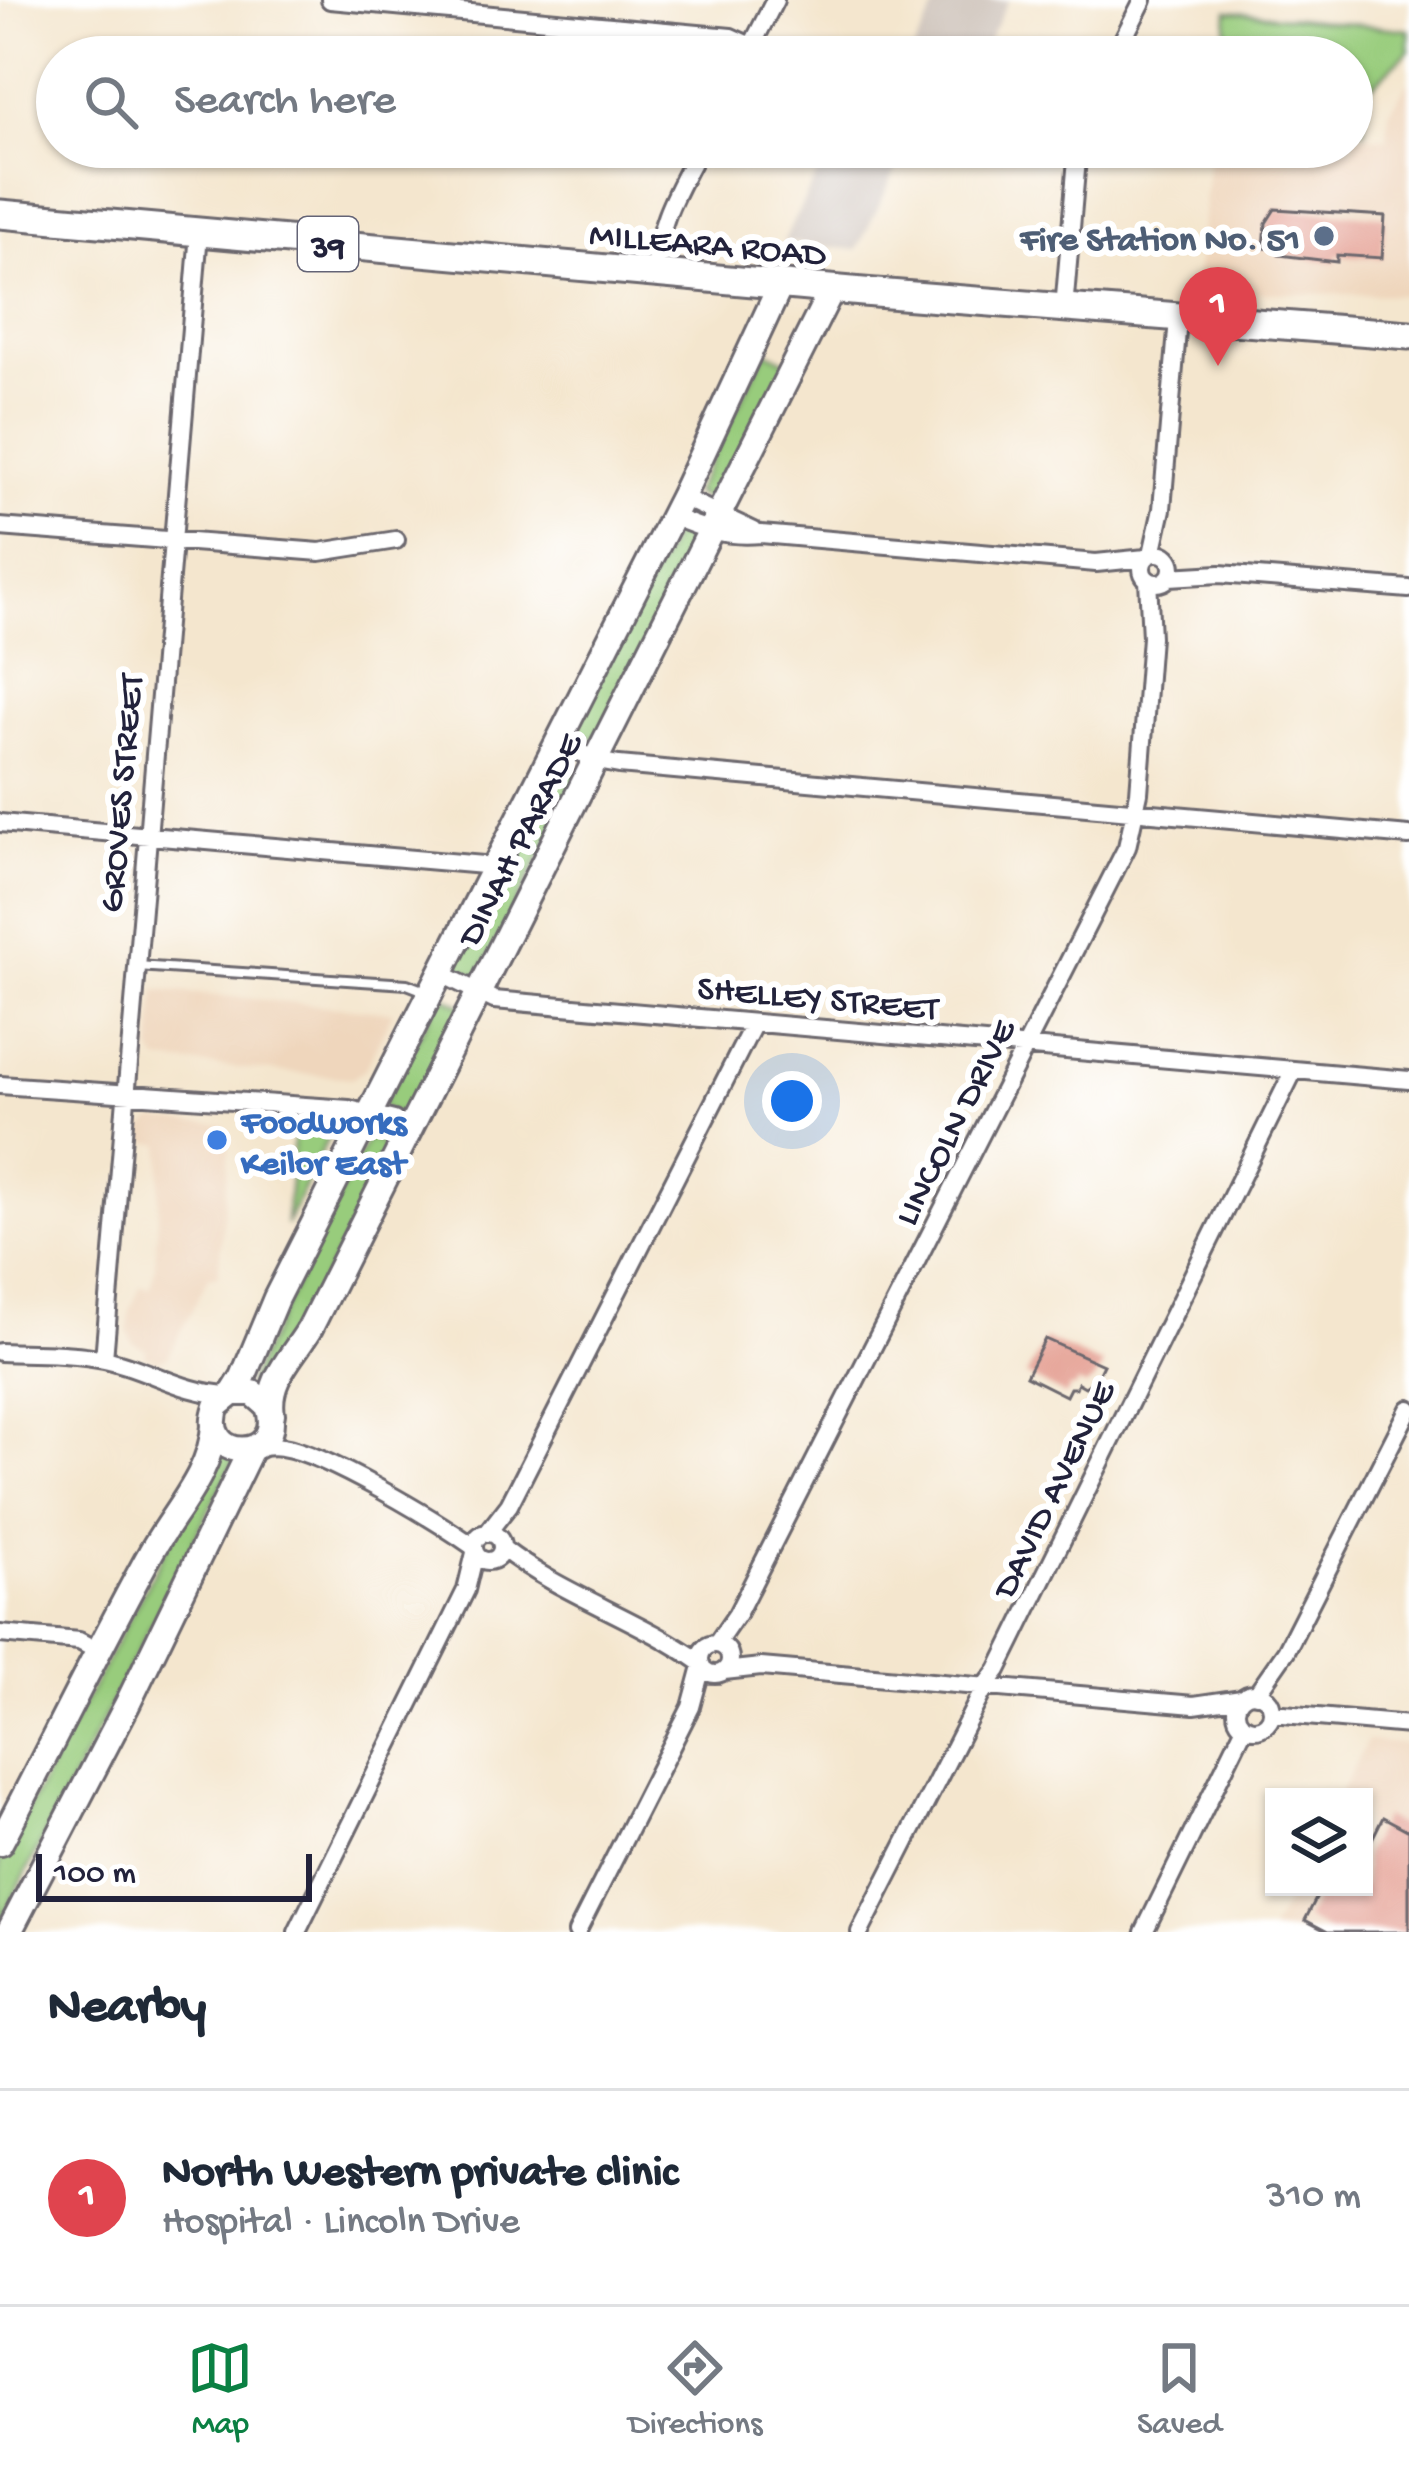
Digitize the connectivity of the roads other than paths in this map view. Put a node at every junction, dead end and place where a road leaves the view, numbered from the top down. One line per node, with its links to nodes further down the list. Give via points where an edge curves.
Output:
1 (330, 0): 4 (street)
2 (775, 0): 6 (street)
3 (1143, 0): 7 (street)
4 (519, 8): 5 (street)
5 (724, 36)
6 (757, 36)
7 (1125, 36)
8 (690, 168): 12 (street, via 665,223)
9 (1076, 168): 15 (street)
10 (0, 214): 11 (main road, MILLEARA ROAD / 39)
11 (199, 233): 12 (main road, MILLEARA ROAD / 39); 22 (street, GROVES STREET)
12 (656, 273): 13 (main road, MILLEARA ROAD / 39)
13 (781, 284): 14 (main road, MILLEARA ROAD / 39); 18 (street, DINAH PARADE)
14 (832, 289): 15 (main road, MILLEARA ROAD / 39); 19 (street, DINAH PARADE)
15 (1064, 309): 16 (main road, MILLEARA ROAD / 39)
16 (1178, 319): 17 (main road, MILLEARA ROAD / 39); 23 (street, LINCOLN DRIVE)
17 (1409, 335)
18 (677, 507): 19 (street); 25 (street, DINAH PARADE)
19 (717, 525): 23 (street); 26 (street, DINAH PARADE)
20 (0, 527): 22 (street)
21 (397, 540): 22 (street, via 320,552)
22 (173, 542): 29 (street, GROVES STREET)
23 (1158, 568): 24 (street); 27 (street, LINCOLN DRIVE)
24 (1409, 590)
25 (558, 741): 26 (street); 31 (street, DINAH PARADE)
26 (597, 761): 27 (street); 34 (street, DINAH PARADE)
27 (1137, 811): 30 (street); 36 (street, LINCOLN DRIVE)
28 (0, 823): 29 (street)
29 (147, 836): 31 (street); 32 (street, GROVES STREET)
30 (1409, 836)
31 (495, 866): 33 (street, DINAH PARADE)
32 (137, 966): 33 (lane); 40 (street, GROVES STREET)
33 (437, 984): 34 (street, SHELLEY STREET); 41 (street, DINAH PARADE)
34 (478, 995): 35 (street, SHELLEY STREET); 42 (street, DINAH PARADE)
35 (754, 1022): 36 (street, SHELLEY STREET); 52 (street)
36 (1027, 1046): 37 (street, SHELLEY STREET); 55 (street, LINCOLN DRIVE)
37 (1294, 1070): 38 (street, SHELLEY STREET); 56 (street, DAVID AVENUE)
38 (1409, 1080)
39 (0, 1085): 40 (street)
40 (125, 1096): 41 (street); 44 (street, GROVES STREET)
41 (372, 1113): 42 (street, via 394,1120); 46 (street, DINAH PARADE)
42 (404, 1139): 48 (street, DINAH PARADE, via 269,1395)
43 (0, 1352): 44 (street)
44 (104, 1359): 45 (street)
45 (175, 1386): 46 (street); 49 (street)
46 (231, 1394): 48 (street, via 262,1398); 49 (street, via 217,1406)
47 (1409, 1409): 57 (street)
48 (272, 1418): 50 (street, via 268,1437); 51 (street)
49 (214, 1424): 50 (street, via 224,1443); 54 (street, via 206,1467)
50 (252, 1449): 51 (street); 62 (street)
51 (305, 1453): 52 (street)
52 (488, 1547): 55 (street); 63 (street)
53 (0, 1634): 54 (street, via 87,1643)
54 (100, 1652): 61 (street)
55 (716, 1658): 56 (street); 64 (street, LINCOLN DRIVE)
56 (985, 1687): 58 (street); 65 (street, DAVID AVENUE)
57 (1260, 1702): 58 (street); 59 (street, via 1237,1708); 59 (street, via 1262,1727); 60 (street)
58 (1194, 1705): 59 (street)
59 (1241, 1723): 66 (street)
60 (1409, 1725)
61 (0, 1843)
62 (9, 1932)
63 (297, 1932)
64 (577, 1932)
65 (860, 1932)
66 (1144, 1932)

